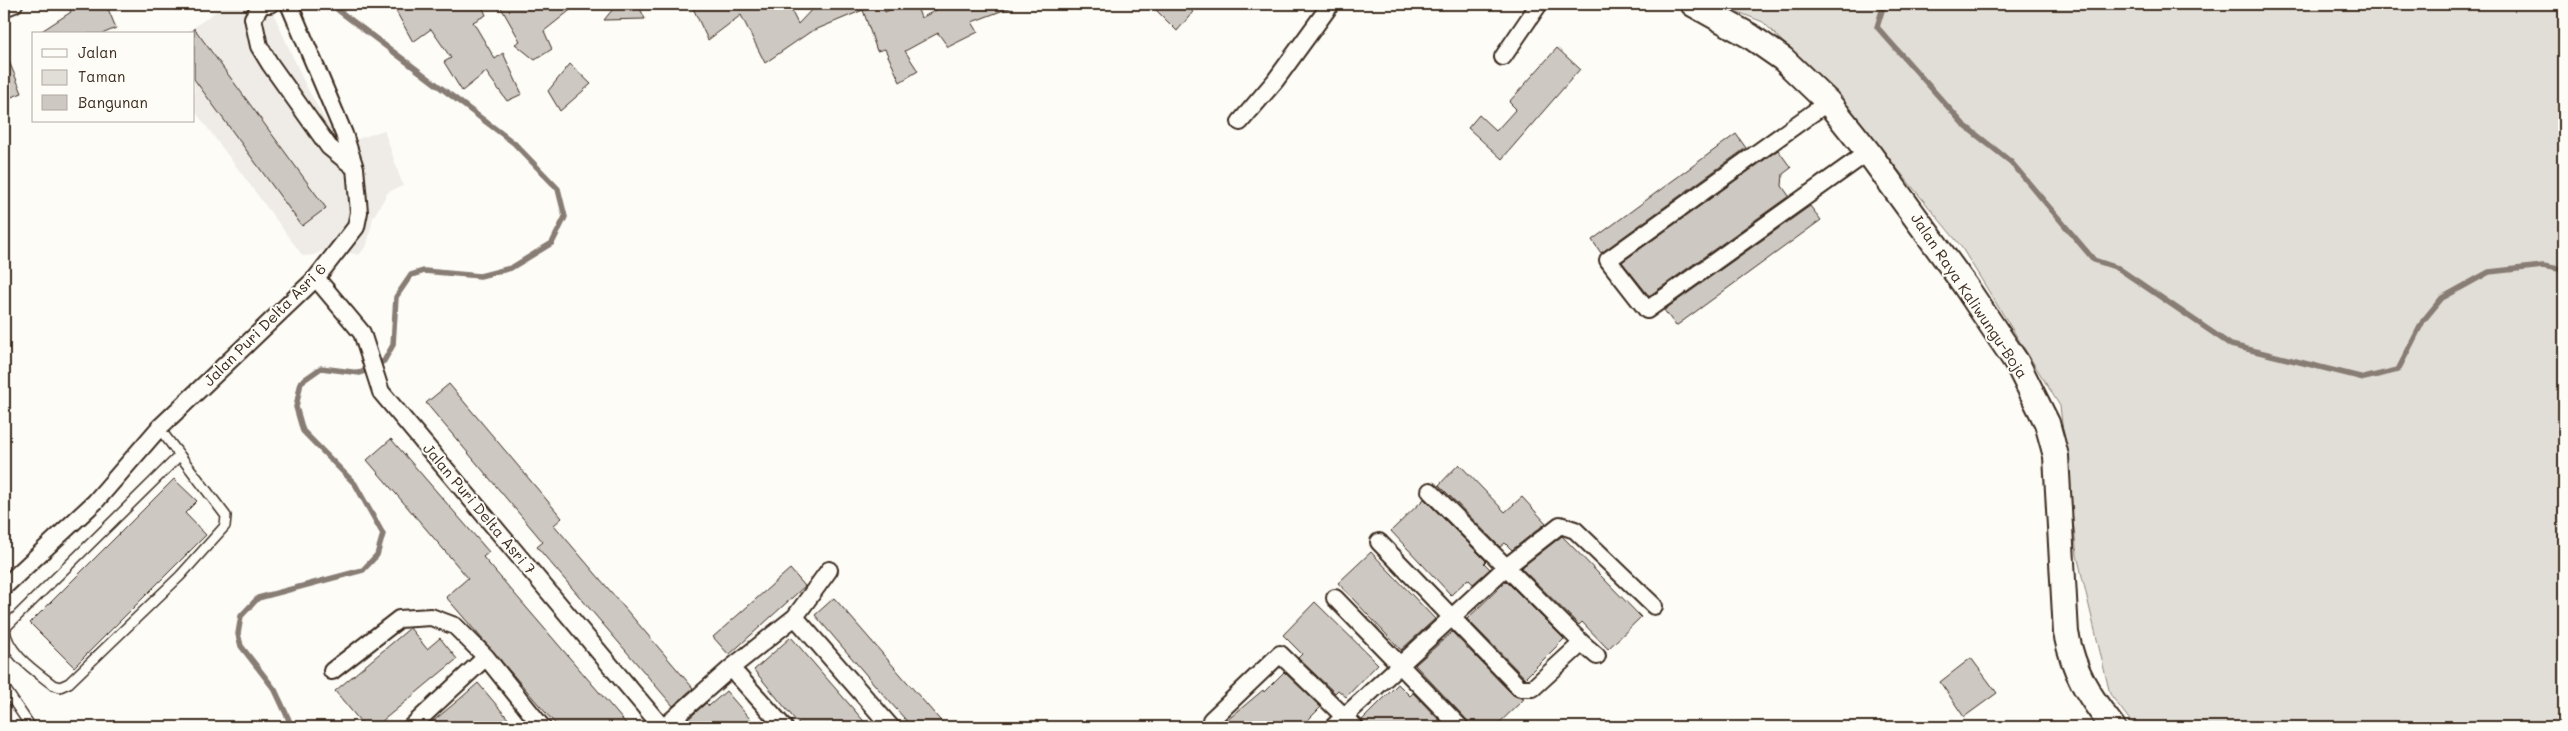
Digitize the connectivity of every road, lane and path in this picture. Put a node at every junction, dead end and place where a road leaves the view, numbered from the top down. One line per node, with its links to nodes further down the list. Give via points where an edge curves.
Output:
1 (14, 4): 7 (street)
2 (270, 4): 12 (street, via 262,4 252,18 258,46 329,147)
3 (289, 4): 12 (street, Jalan Puri Delta Asri 6)
4 (1331, 4): 10 (street, via 1275,81)
5 (1539, 4): 8 (street)
6 (1692, 4): 9 (main road, Jalan Raya Kaliwungu-Boja, via 1750,36 1783,59)
7 (4, 8)
8 (1503, 57)
9 (1828, 102): 11 (main road, Jalan Raya Kaliwungu-Boja); 11 (street, via 1608,260 1646,310)
10 (1240, 122)
11 (1868, 152): 41 (main road, Jalan Raya Kaliwungu-Boja, via 2017,363 2047,423 2056,456 2066,633 2072,662 2088,695)
12 (355, 168): 13 (street, Jalan Puri Delta Asri 6, via 359,212 356,227)
13 (316, 278): 14 (street, Jalan Puri Delta Asri 6); 37 (street, Jalan Puri Delta Asri 7, via 362,333 381,392)
14 (160, 428): 15 (lane); 20 (street, Jalan Puri Delta Asri 6, via 95,502)
15 (179, 456): 15 (lane, via 226,516 225,526 180,576 69,683 60,687 52,685 13,649 5,637 5,628)
16 (1430, 491): 18 (street)
17 (1379, 542): 24 (street)
18 (1506, 568): 22 (street, via 1555,527 1566,525); 24 (street); 25 (street)
19 (829, 570): 23 (street, Jalan Puri Delta Asri 7)
20 (4, 587)
21 (1335, 598): 28 (street)
22 (1654, 606)
23 (795, 616): 29 (street, Jalan Puri Delta Asri 7); 39 (street)
24 (1453, 618): 25 (street, via 1520,688 1533,688); 28 (street)
25 (1582, 643): 26 (street)
26 (1597, 656)
27 (486, 657): 30 (street, via 454,626 431,617 407,619 399,620); 35 (street); 36 (street)
28 (1402, 665): 33 (street); 40 (street)
29 (731, 668): 37 (street, Jalan Puri Delta Asri 7); 38 (street)
30 (332, 671)
31 (4, 687): 34 (lane)
32 (1211, 720): 33 (street, via 1280,654)
33 (1344, 724)
34 (32, 727)
35 (411, 727)
36 (541, 727)
37 (663, 727)
38 (784, 727)
39 (891, 727)
40 (1460, 727)
41 (2113, 727)

